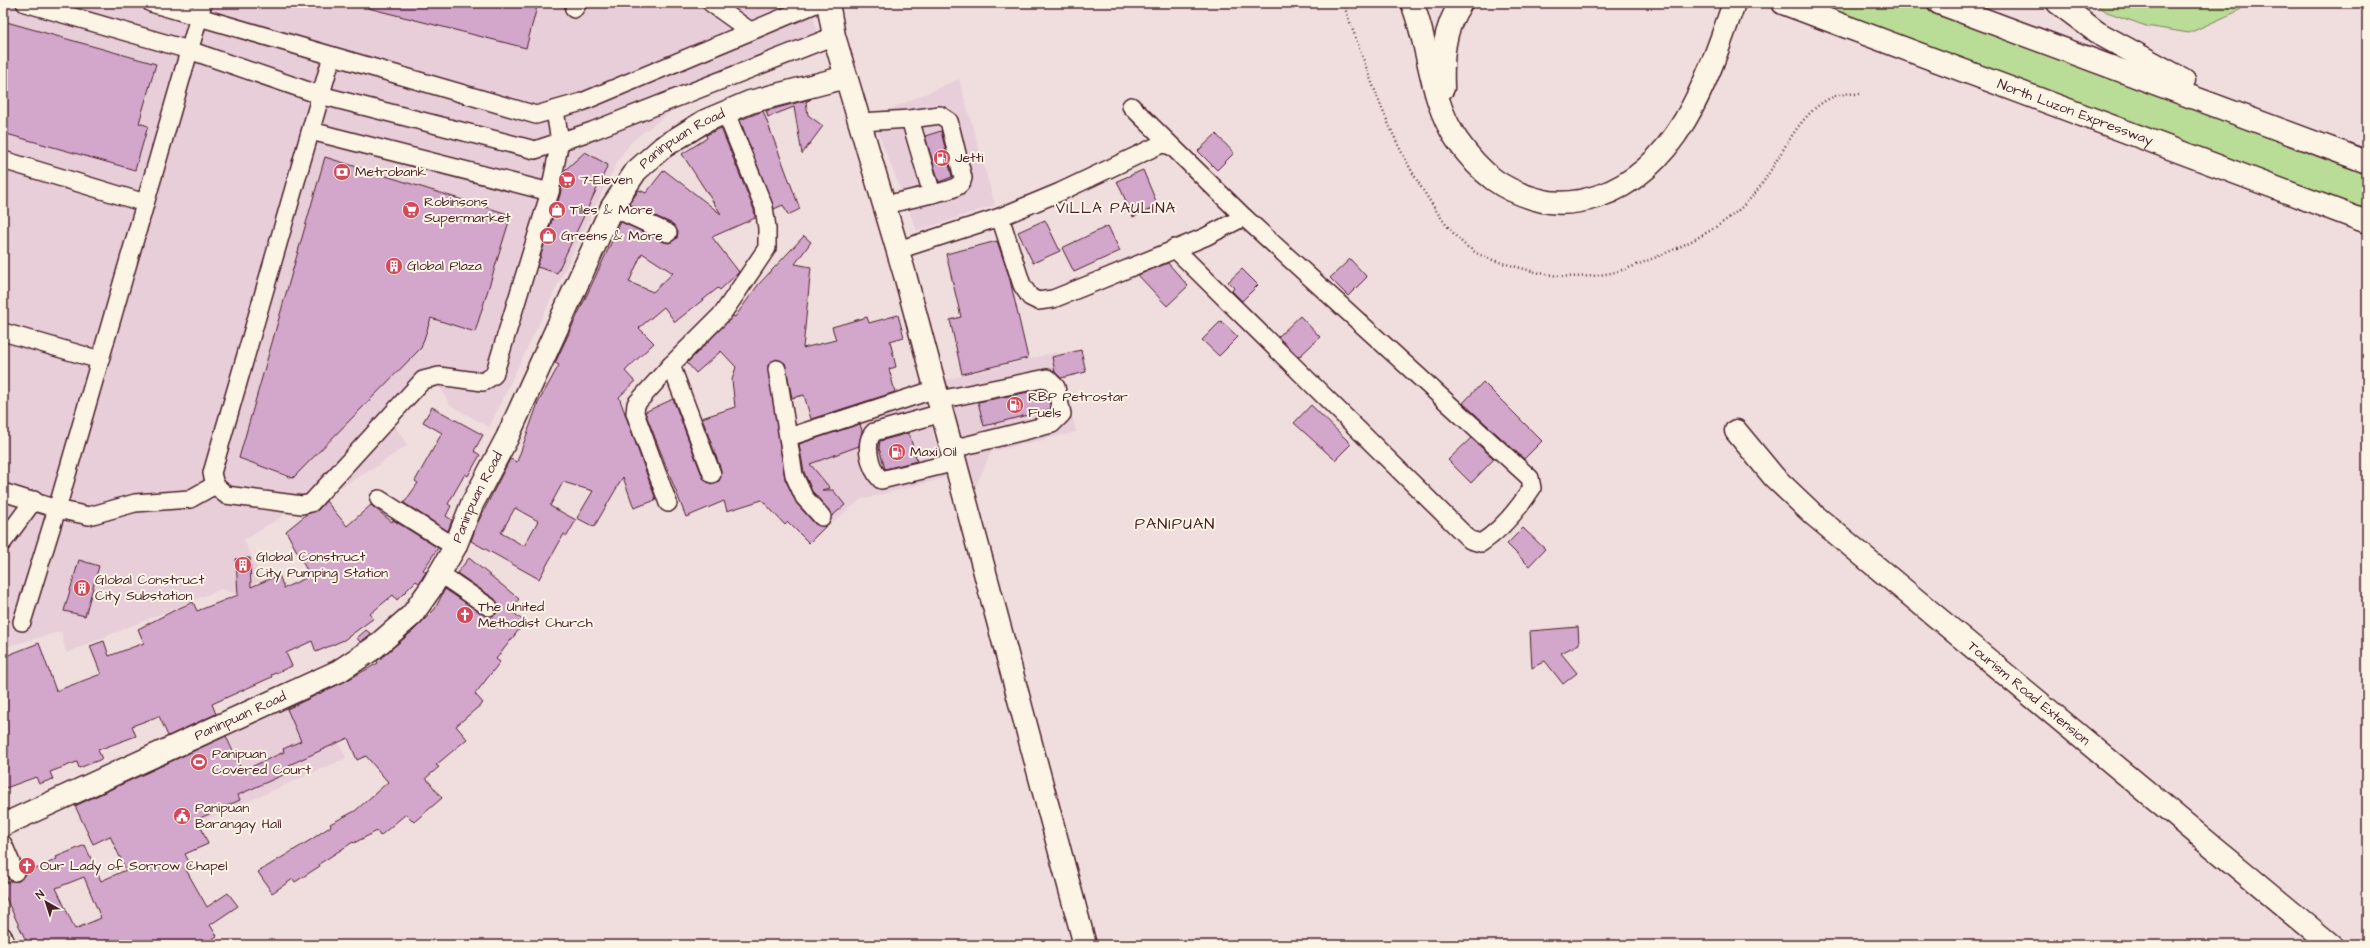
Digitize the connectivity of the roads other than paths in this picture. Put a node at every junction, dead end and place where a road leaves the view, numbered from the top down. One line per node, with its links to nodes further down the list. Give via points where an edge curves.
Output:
1 (25, 3): 15 (street)
2 (151, 3): 12 (street)
3 (711, 3): 13 (street)
4 (818, 3): 13 (street)
5 (828, 3): 14 (main road)
6 (1412, 3): 23 (main road)
7 (1461, 3): 23 (main road, via 1455,12 1442,52)
8 (1734, 3): 23 (main road, via 1718,50 1682,124 1654,162 1613,191 1568,203 1547,202 1506,190 1488,177 1471,159)
9 (1783, 3): 38 (main road, North Luzon Expressway)
10 (1939, 3): 25 (main road)
11 (2058, 3): 25 (main road, via 2098,33)
12 (201, 10): 15 (street); 16 (street)
13 (750, 31): 20 (street)
14 (834, 36): 17 (main road); 27 (street, via 592,131)
15 (189, 50): 18 (street); 33 (street)
16 (332, 56): 18 (street); 20 (street, via 536,115)
17 (846, 77): 21 (main road, Paninpuan Road, via 750,102); 24 (main road)
18 (320, 94): 26 (street); 27 (street, via 535,150)
19 (1131, 106): 28 (street)
20 (555, 111): 27 (street)
21 (726, 113): 35 (main road, Paninpuan Road, via 706,121 663,147 636,171); 44 (street, via 764,207 767,248 723,313)
22 (910, 119): 24 (street); 32 (street); 32 (street, via 940,115 949,121 963,178 962,183)
23 (1446, 121)
24 (861, 122): 34 (main road)
25 (2267, 124): 30 (main road)
26 (311, 131): 31 (street); 51 (street, via 212,473)
27 (560, 141): 31 (street)
28 (1171, 146): 36 (street, via 1157,146); 37 (street)
29 (3, 160): 33 (street)
30 (2367, 162)
31 (550, 192): 51 (street, via 494,375 483,382 439,376 423,380 310,503 302,505 226,496)
32 (932, 194): 34 (street)
33 (145, 203): 43 (street)
34 (885, 205): 41 (main road)
35 (612, 207): 39 (street); 59 (main road, Paninpuan Road, via 507,438 472,504)
36 (1000, 217): 40 (street, via 1022,285 1030,297 1038,301 1053,299); 41 (street)
37 (1244, 217): 40 (street, via 1205,237); 40 (street, via 1530,478 1532,488 1529,493 1492,536 1481,543 1470,540)
38 (2367, 222)
39 (668, 234)
40 (1174, 248)
41 (898, 250): 46 (main road)
42 (3, 332): 43 (street)
43 (100, 360): 56 (street)
44 (671, 365): 50 (street); 55 (street, via 636,404 636,413)
45 (777, 369): 48 (street)
46 (939, 400): 48 (street); 49 (main road); 49 (street, via 874,432 868,438 868,446 876,475 881,480); 49 (street, via 1047,378 1056,387 1062,414 1052,424)
47 (1736, 431): 69 (main road, Tourism Road Extension, via 1774,477 1814,515)
48 (788, 437): 57 (street, via 794,475 799,488)
49 (954, 455): 68 (main road)
50 (712, 474)
51 (215, 485): 56 (street, via 190,499 135,503 89,516)
52 (3, 492): 54 (street)
53 (379, 499): 59 (street)
54 (34, 500): 56 (street); 58 (street)
55 (668, 503)
56 (58, 509): 62 (street)
57 (822, 517)
58 (3, 542)
59 (455, 546): 60 (main road, Paninpuan Road)
60 (439, 573): 61 (street); 63 (main road, Paninpuan Road, via 412,615 374,648 339,671)
61 (489, 607)
62 (22, 622)
63 (3, 825)
64 (3, 844): 65 (street)
65 (15, 872)
66 (3, 936): 67 (street)
67 (7, 945)
68 (1086, 945)
69 (2331, 945)

